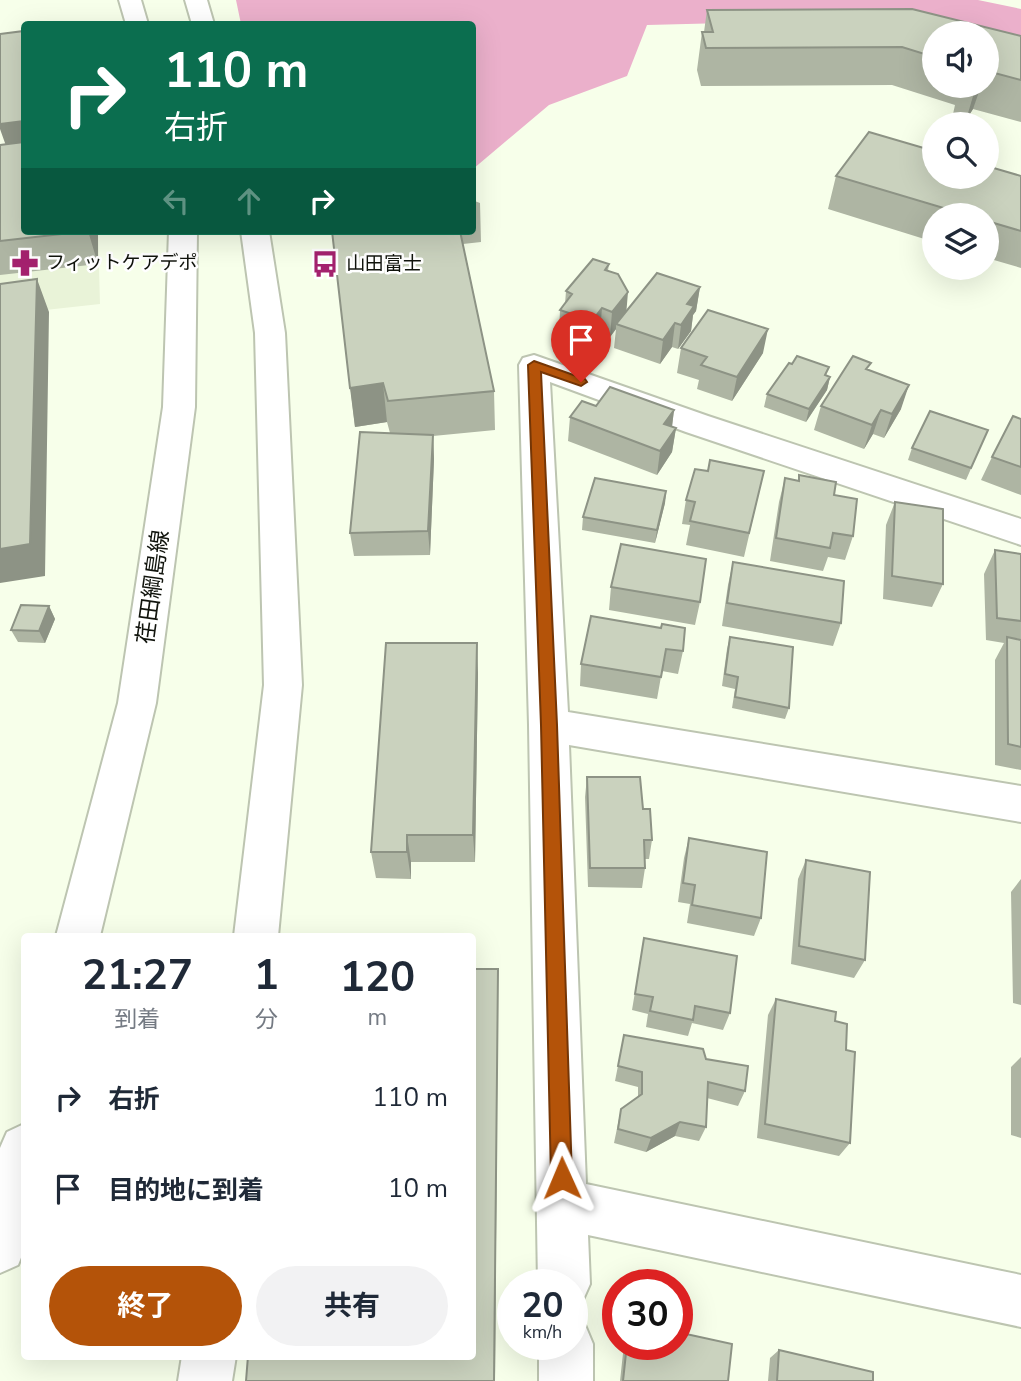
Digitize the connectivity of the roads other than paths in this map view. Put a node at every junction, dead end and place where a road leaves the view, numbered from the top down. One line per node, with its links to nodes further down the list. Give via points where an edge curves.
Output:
1 (130, 0): 3 (street)
2 (196, 0): 4 (street)
3 (136, 21)
4 (202, 21)
5 (183, 235): 10 (street, 荏田綱島線, via 179,407 137,703)
6 (256, 235): 11 (street, via 270,334 283,685)
7 (1021, 532): 8 (street, via 534,365)
8 (549, 725): 9 (street); 13 (street)
9 (1021, 804)
10 (79, 933)
11 (256, 933)
12 (21, 1161): 14 (street)
13 (562, 1204): 15 (street); 16 (street)
14 (0, 1247)
15 (564, 1269)
16 (1021, 1301)
17 (208, 1360): 19 (street)
18 (566, 1360): 20 (street)
19 (205, 1381)
20 (566, 1381)

